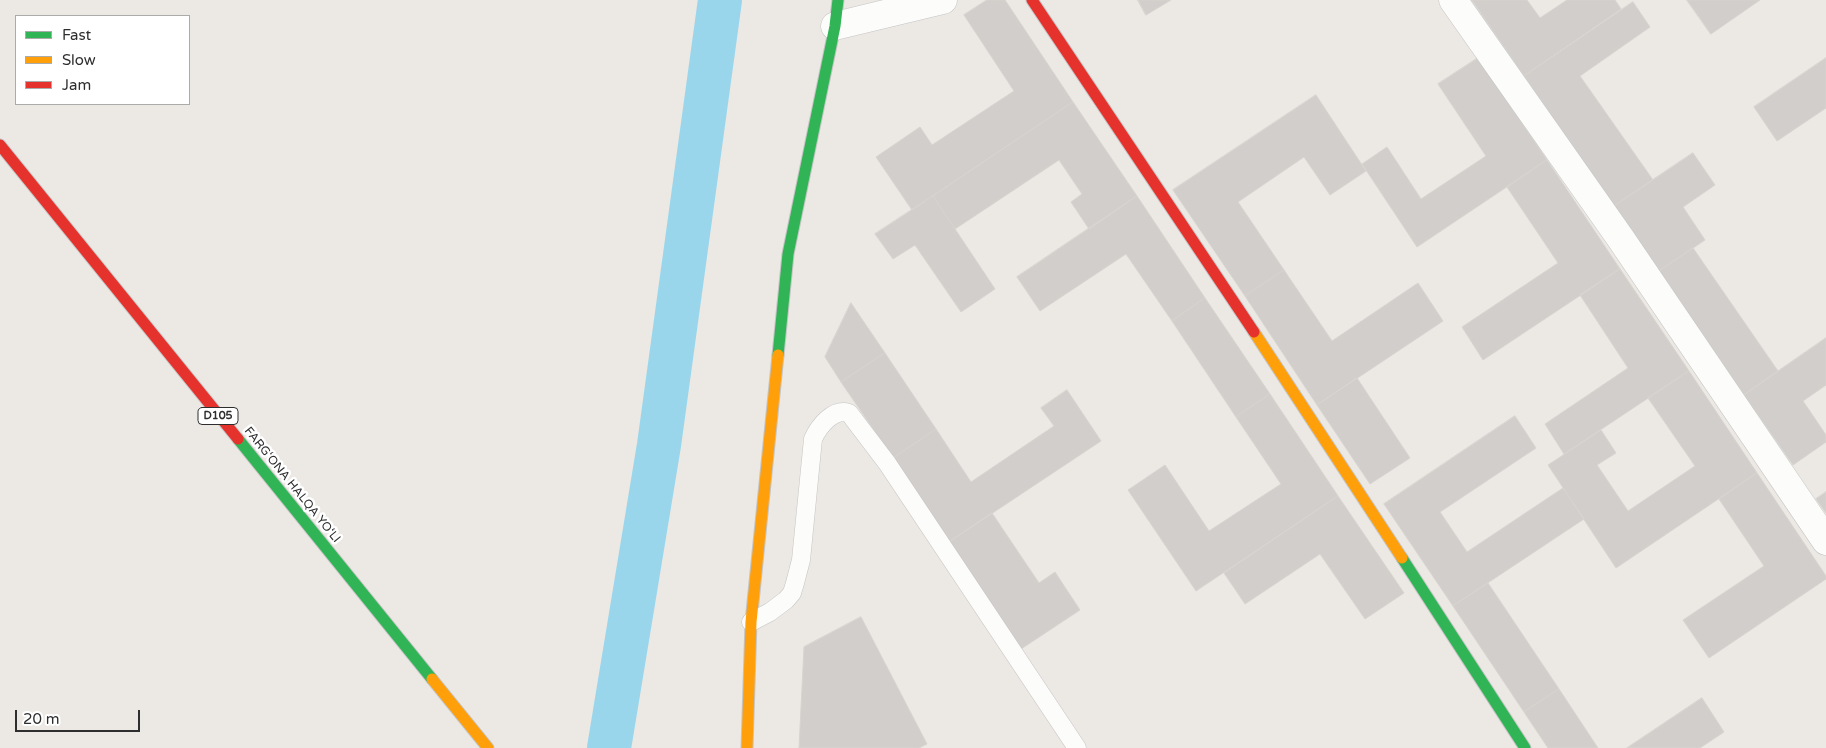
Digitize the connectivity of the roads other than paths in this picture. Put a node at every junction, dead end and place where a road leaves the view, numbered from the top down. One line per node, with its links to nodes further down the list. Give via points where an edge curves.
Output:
1 (943, 0): 4 (street)
2 (1032, 0): 11 (main road, via 1298,399)
3 (1453, 0): 6 (street, via 1627,247)
4 (836, 13): 7 (main road, via 788,254)
5 (0, 145): 8 (main road, FARG‘ONA HALQA YO‘LI / D105)
6 (1826, 541)
7 (751, 622): 9 (main road); 10 (lane, via 770,612 792,593 801,560 812,439 827,420 844,411 849,413 887,463)
8 (488, 748)
9 (747, 748)
10 (1077, 748)
11 (1525, 748)

